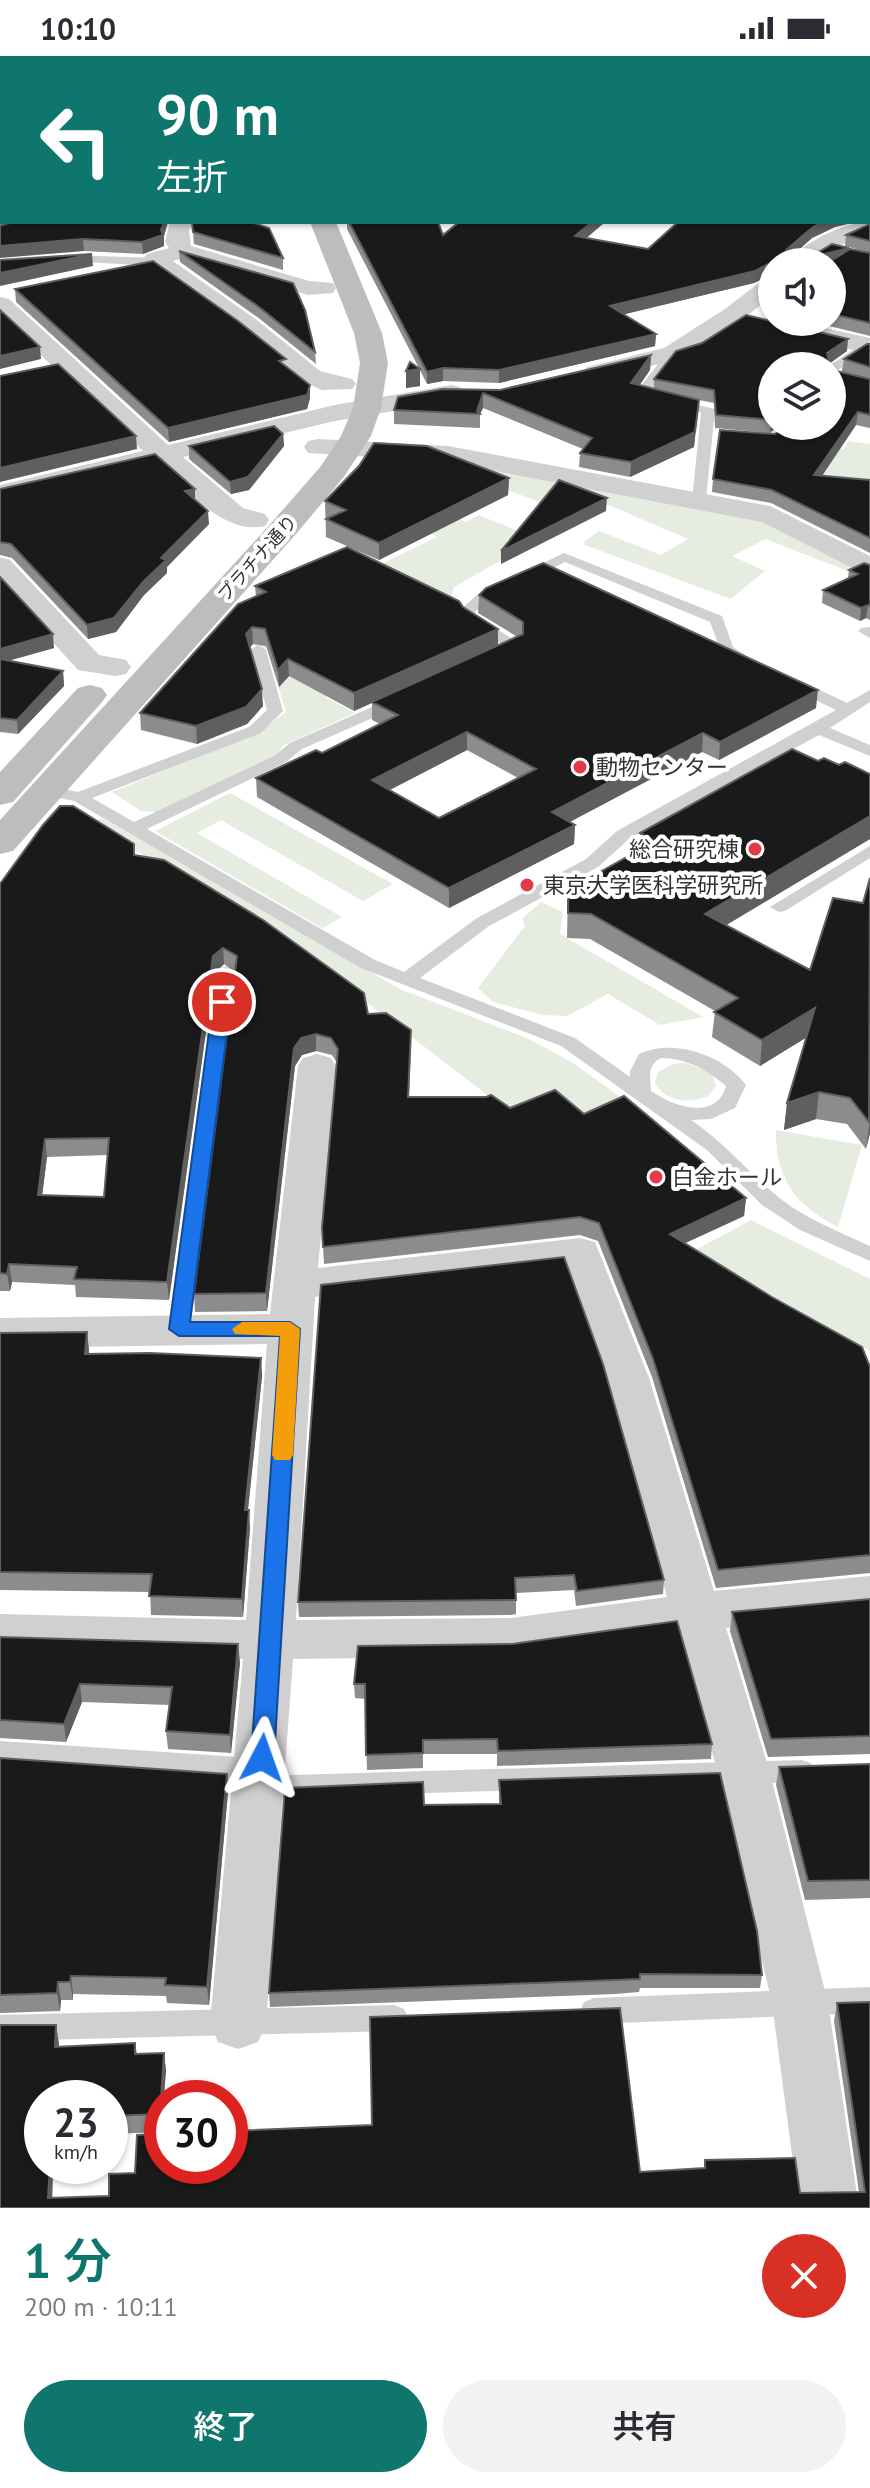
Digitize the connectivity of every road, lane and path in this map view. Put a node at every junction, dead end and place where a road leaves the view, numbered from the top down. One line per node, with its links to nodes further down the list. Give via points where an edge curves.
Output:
1 (182, 224): 7 (street, via 177,242)
2 (297, 224): 10 (main road, プラチナ通り)
3 (324, 224): 20 (main road, プラチナ通り, via 368,333 374,363)
4 (870, 224): 5 (street)
5 (821, 247): 6 (lane)
6 (825, 248)
7 (183, 251): 8 (street, via 155,259); 10 (street, via 308,288)
8 (158, 262): 9 (street); 19 (street)
9 (57, 272)
10 (324, 288): 19 (main road, プラチナ通り, via 346,361)
11 (758, 295): 13 (street)
12 (5, 297): 23 (street, via 51,368)
13 (734, 314): 14 (street); 15 (street)
14 (869, 346): 16 (lane)
15 (673, 353): 17 (street); 25 (lane, via 640,396 708,409 713,435)
16 (846, 361)
17 (572, 377)
18 (479, 394): 20 (street, via 443,392)
19 (339, 399): 20 (street); 21 (main road, プラチナ通り); 23 (street)
20 (367, 408): 22 (main road, プラチナ通り)
21 (318, 447): 22 (street); 26 (main road, プラチナ通り)
22 (351, 447): 25 (street, via 448,454); 39 (main road, プラチナ通り, via 285,527)
23 (165, 456): 24 (street); 26 (street, via 233,514)
24 (0, 493)
25 (699, 500): 28 (street, via 770,515)
26 (255, 520): 29 (main road, プラチナ通り)
27 (0, 566): 33 (street, via 89,663)
28 (870, 568)
29 (190, 588)
30 (136, 645): 33 (main road, プラチナ通り)
31 (258, 650): 39 (lane, via 275,711 255,730)
32 (488, 659): 36 (lane, via 516,646 469,618 467,611 482,598 564,557 717,619 726,649)
33 (115, 667): 39 (main road, プラチナ通り)
34 (870, 695): 36 (lane)
35 (404, 699): 40 (lane, via 296,746 280,759)
36 (847, 709): 37 (lane)
37 (818, 729): 38 (lane); 45 (lane, via 623,835 592,863 483,922)
38 (870, 751)
39 (33, 782): 40 (lane); 41 (main road, プラチナ通り)
40 (133, 829): 45 (lane)
41 (0, 843)
42 (870, 851): 43 (lane)
43 (779, 907)
44 (226, 973): 51 (lane)
45 (405, 980): 47 (lane, via 568,1042)
46 (317, 1066): 50 (street)
47 (641, 1092): 48 (lane); 48 (lane, via 638,1076 644,1062 660,1051 703,1060 736,1085 725,1108 707,1115)
48 (664, 1109): 49 (lane, via 714,1145 769,1200 807,1225)
49 (870, 1254)
50 (293, 1307): 51 (street); 54 (street, via 580,1252 627,1378); 56 (street)
51 (179, 1329): 52 (street)
52 (0, 1333)
53 (870, 1595): 54 (street)
54 (694, 1612): 56 (street, via 511,1637); 59 (street)
55 (0, 1633): 56 (street)
56 (271, 1640): 60 (street)
57 (0, 1757): 60 (street, via 239,1773)
58 (823, 1770): 59 (lane)
59 (744, 1773): 60 (lane); 62 (street)
60 (260, 1787): 65 (street)
61 (870, 2000): 62 (lane)
62 (800, 2003): 63 (lane); 67 (street)
63 (566, 2012)
64 (425, 2017): 65 (lane)
65 (238, 2024): 66 (lane)
66 (0, 2028)
67 (829, 2208)

